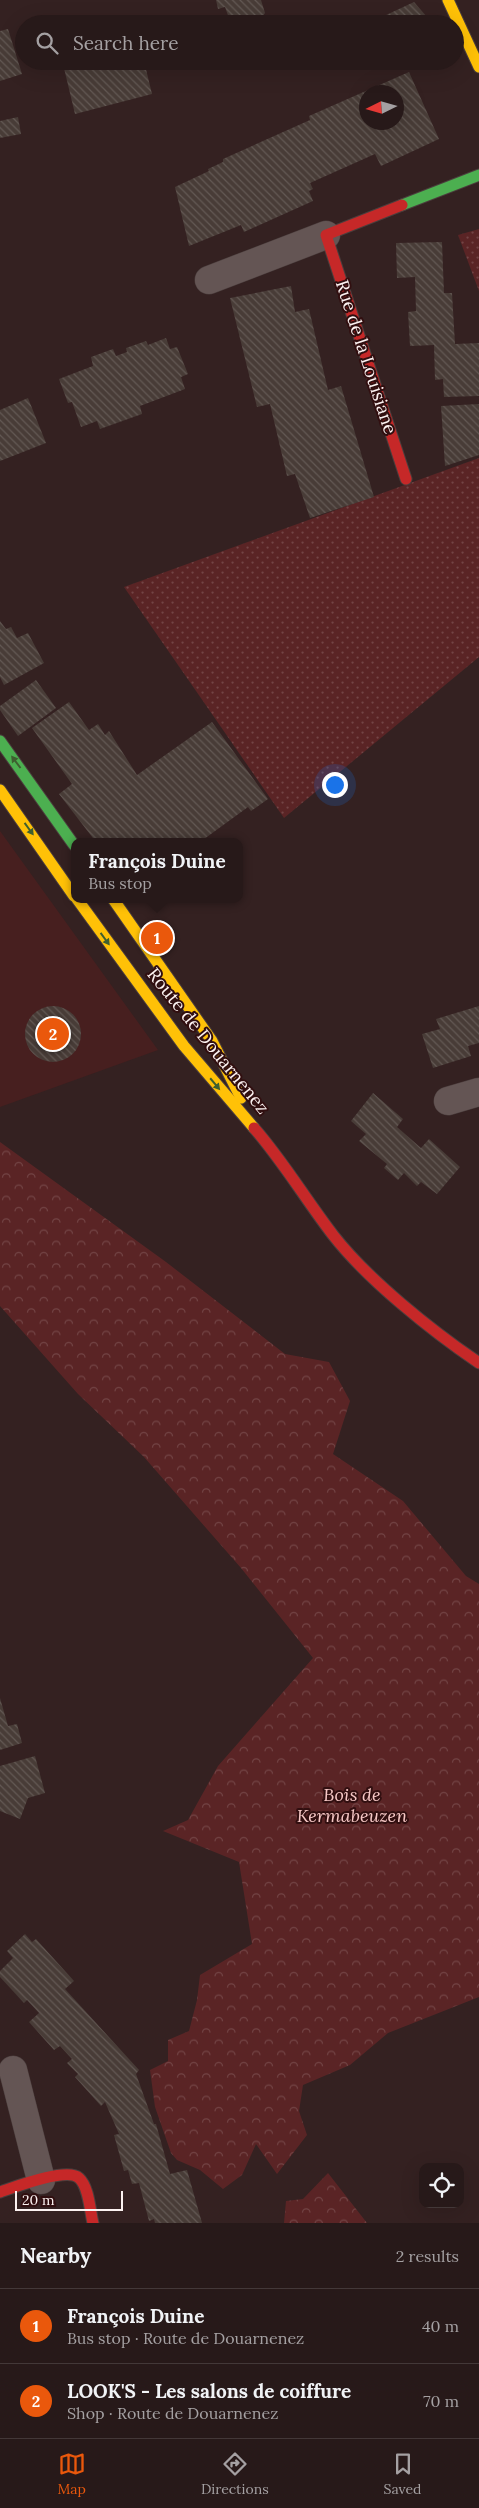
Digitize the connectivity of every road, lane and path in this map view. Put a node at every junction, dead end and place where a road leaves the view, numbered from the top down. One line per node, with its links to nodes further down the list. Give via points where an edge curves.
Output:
1 (448, 0): 2 (main road)
2 (455, 15)
3 (464, 35): 4 (main road)
4 (479, 67)
5 (479, 175): 6 (main road)
6 (326, 235): 7 (street); 8 (main road, Rue de la Louisiane)
7 (209, 280)
8 (406, 479)
9 (0, 741): 11 (main road, one-way to 9)
10 (0, 790): 12 (main road, one-way to 12)
11 (71, 841)
12 (71, 892)
13 (80, 903): 17 (main road, Route de Douarnenez, one-way to 17, via 184,1046)
14 (116, 903): 17 (main road, Route de Douarnenez, via 212,1041)
15 (479, 1092): 16 (street)
16 (448, 1101)
17 (258, 1132): 18 (main road, Route de Douarnenez, via 334,1237 351,1255 450,1343)
18 (479, 1363)
19 (13, 2070): 20 (street)
20 (40, 2180): 21 (main road); 22 (main road, via 64,2174 79,2177)
21 (0, 2192)
22 (93, 2223)

